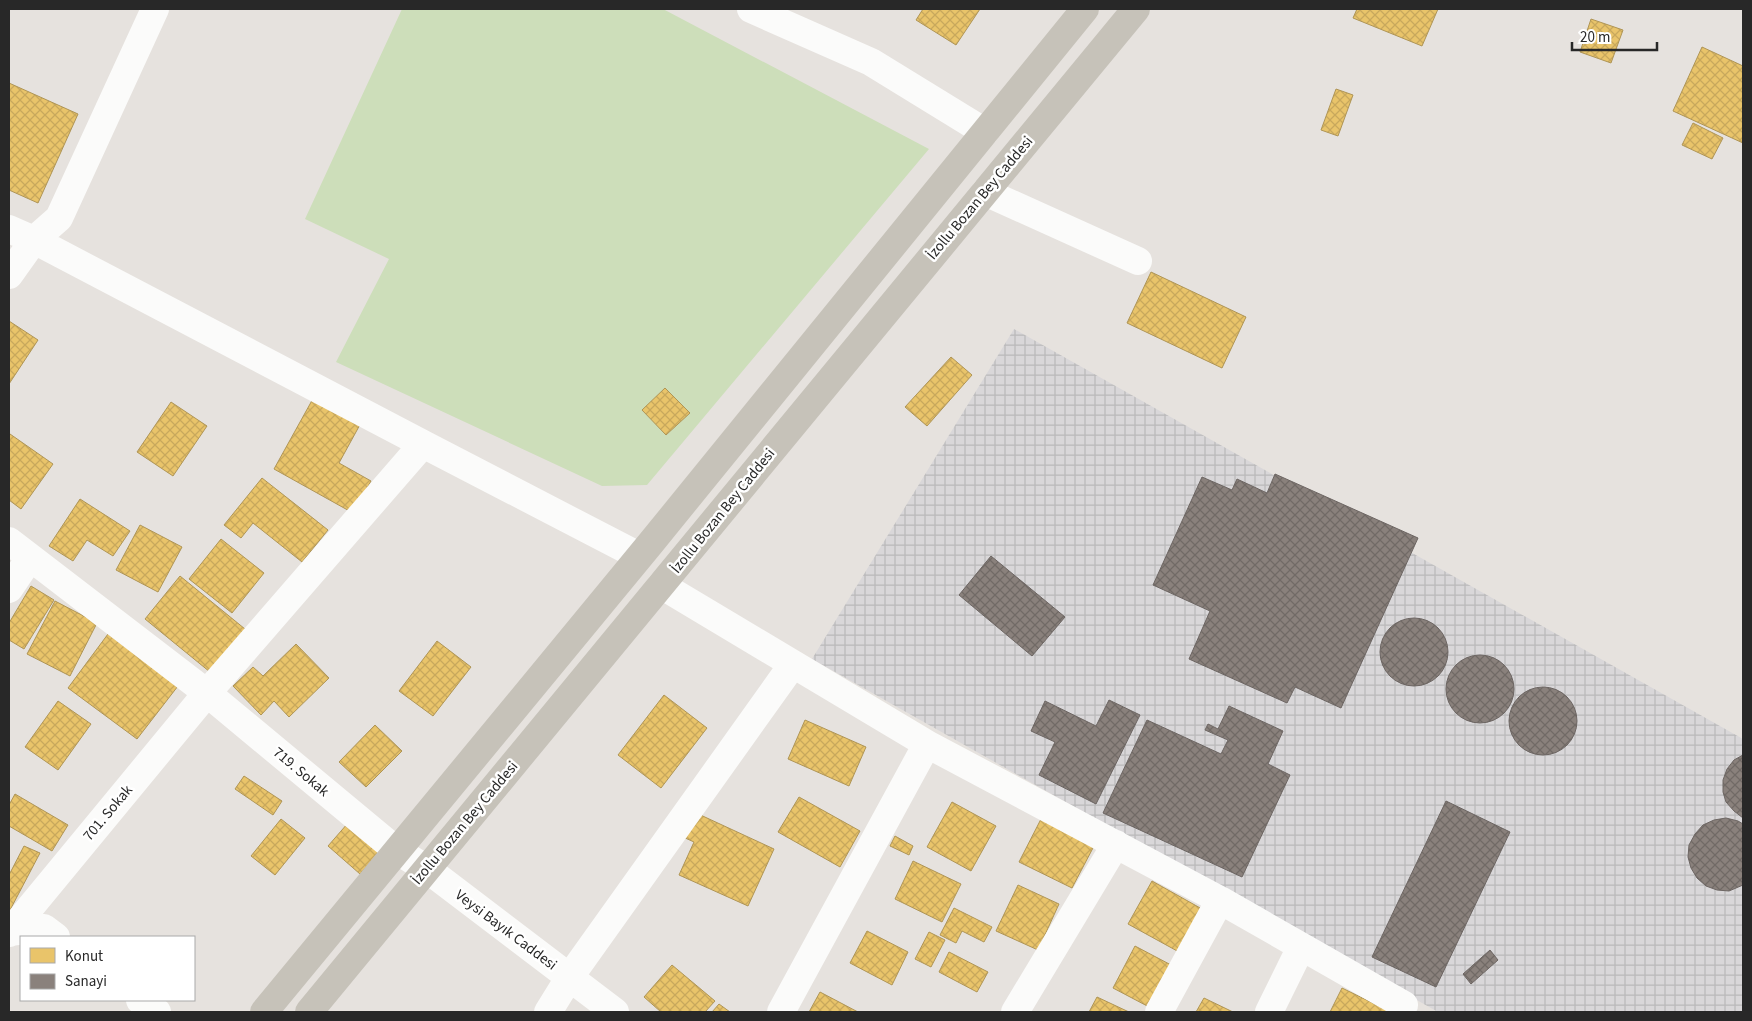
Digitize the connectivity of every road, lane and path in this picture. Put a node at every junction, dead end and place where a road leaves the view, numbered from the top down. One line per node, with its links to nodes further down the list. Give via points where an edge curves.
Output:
1 (155, 9): 8 (street, via 59,218)
2 (751, 9): 5 (street, via 871,62)
3 (1085, 9): 5 (main road)
4 (1136, 9): 6 (main road, İzollu Bozan Bey Caddesi)
5 (985, 132): 13 (main road)
6 (985, 192): 9 (street); 15 (main road, İzollu Bozan Bey Caddesi)
7 (9, 229): 8 (street)
8 (34, 240): 10 (street); 11 (street)
9 (1138, 261)
10 (9, 275)
11 (423, 444): 13 (street); 18 (street, 701. Sokak)
12 (9, 541): 14 (street, 719. Sokak)
13 (639, 556): 21 (main road)
14 (30, 558): 16 (street); 18 (street, 719. Sokak)
15 (661, 586): 17 (street); 22 (main road, İzollu Bozan Bey Caddesi)
16 (9, 589)
17 (793, 664): 19 (street); 27 (street)
18 (207, 693): 21 (street, 719. Sokak); 24 (street, 701. Sokak)
19 (927, 744): 20 (street); 34 (street)
20 (1116, 844): 23 (street); 35 (street)
21 (396, 850): 22 (street, Veysi Bayık Caddesi); 30 (main road)
22 (427, 869): 27 (street, Veysi Bayık Caddesi); 31 (main road, İzollu Bozan Bey Caddesi)
23 (1220, 900): 26 (street); 36 (street)
24 (9, 932): 25 (street, via 44,928)
25 (55, 936)
26 (1301, 947): 37 (street); 38 (street, via 1404,1005)
27 (569, 978): 32 (street); 33 (street, Veysi Bayık Caddesi)
28 (141, 1001): 29 (street)
29 (157, 1012)
30 (264, 1012)
31 (309, 1012)
32 (548, 1012)
33 (615, 1012)
34 (781, 1012)
35 (1015, 1012)
36 (1159, 1012)
37 (1269, 1012)
38 (1400, 1012)

